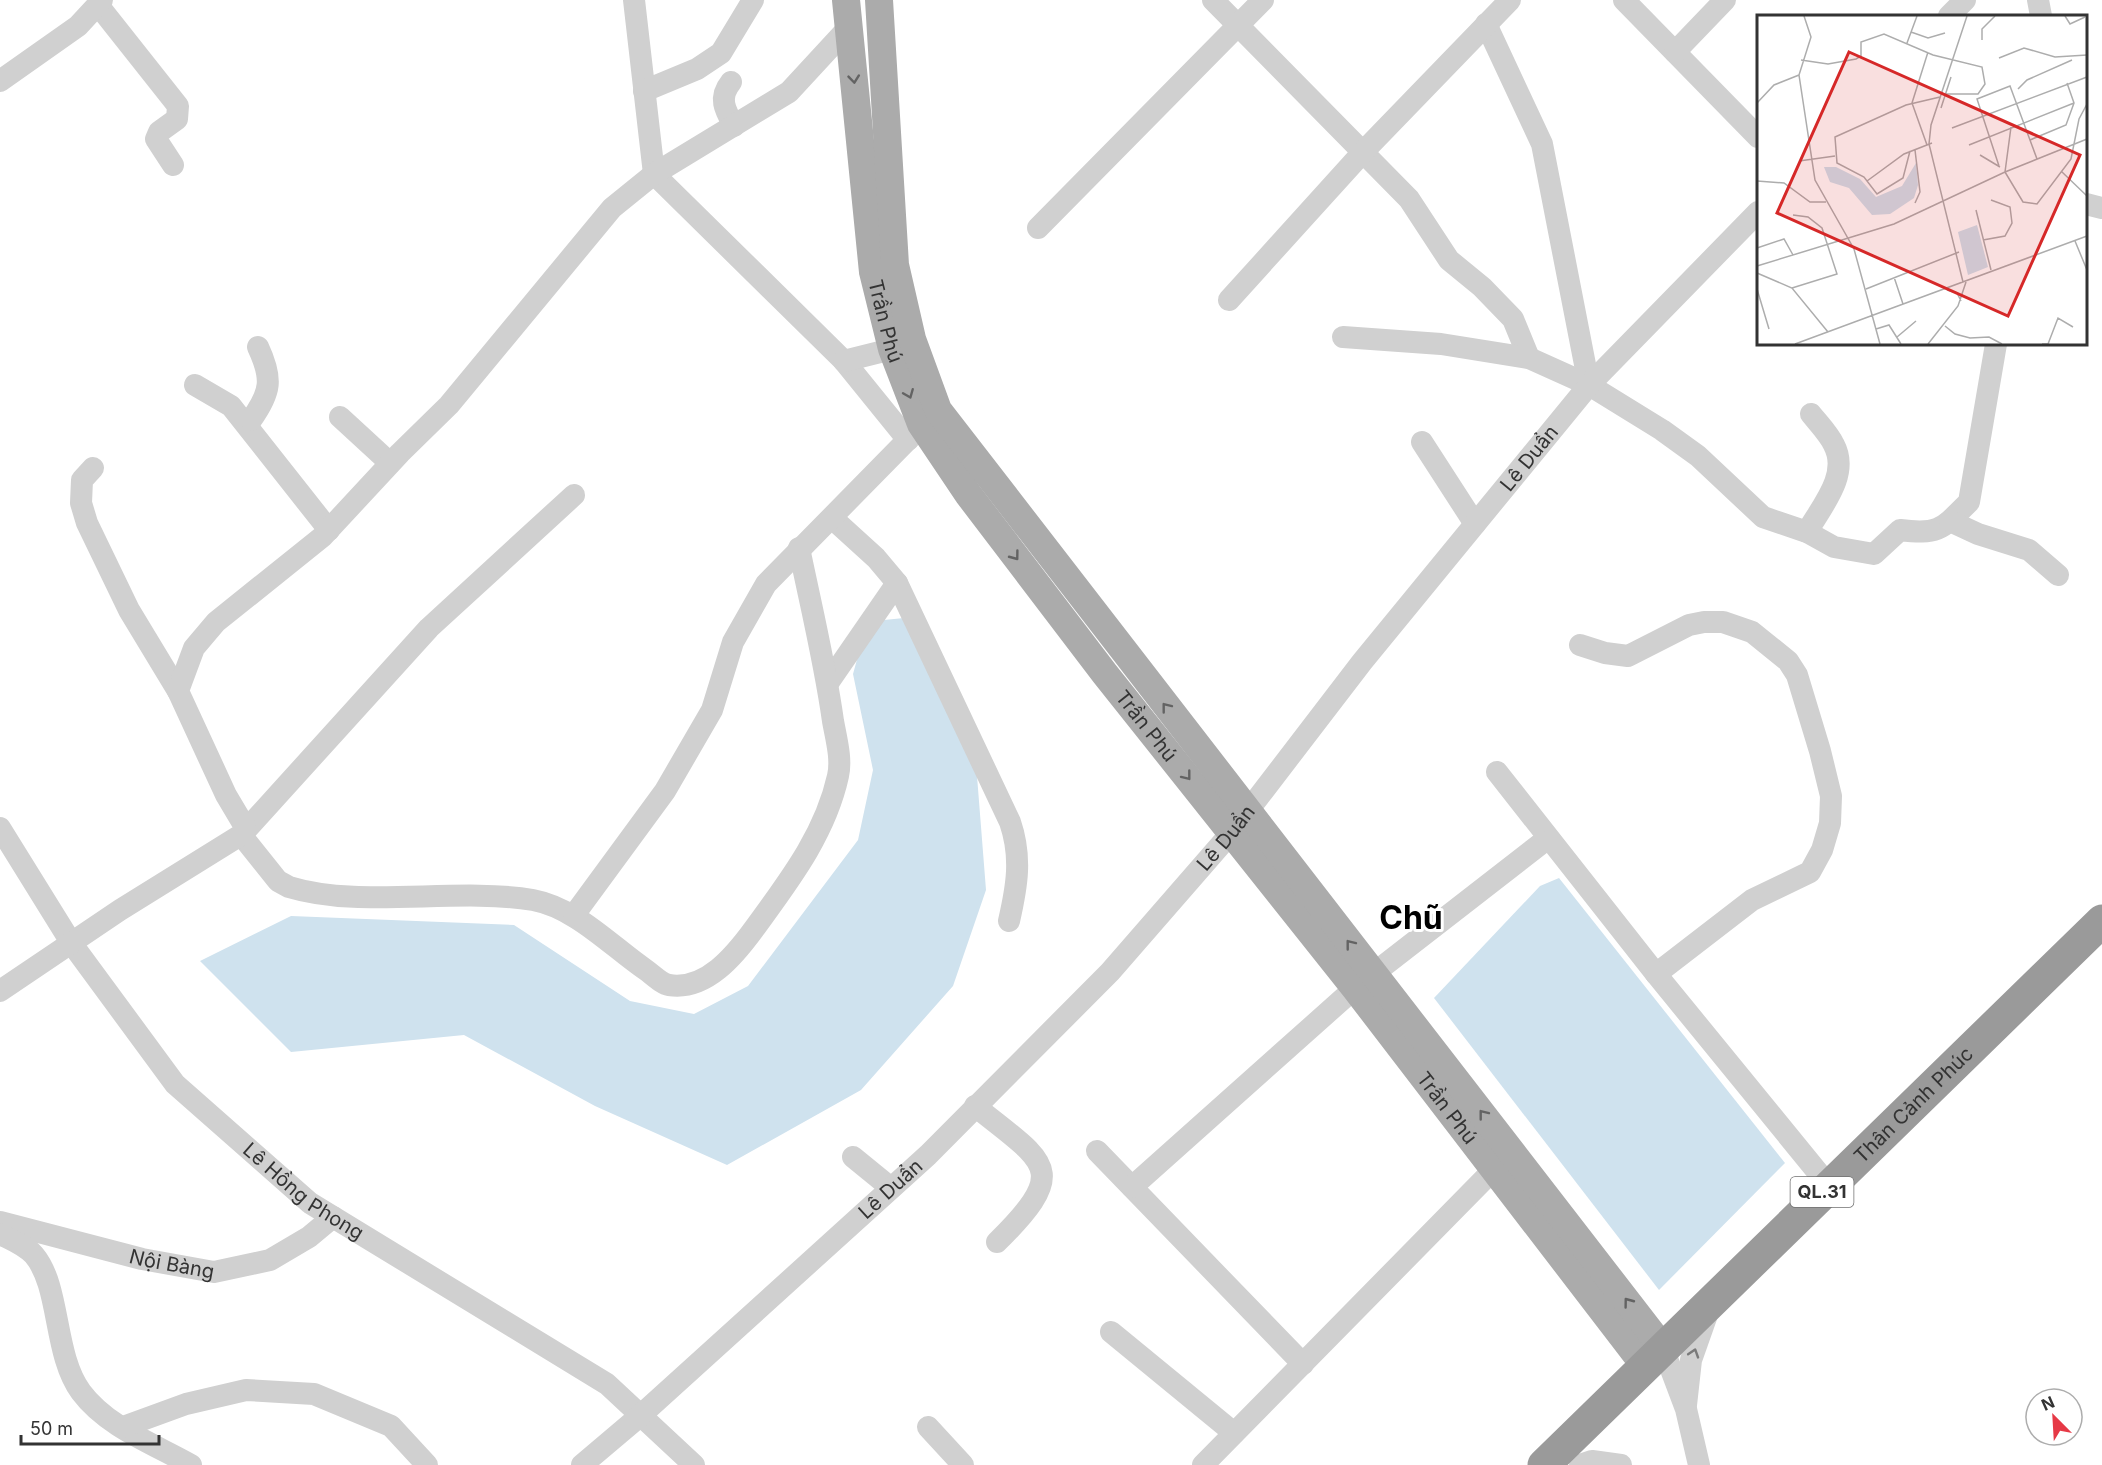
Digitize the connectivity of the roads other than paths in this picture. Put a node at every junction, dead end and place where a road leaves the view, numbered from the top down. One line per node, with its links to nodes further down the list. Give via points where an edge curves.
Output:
1 (634, 0): 20 (street)
2 (753, 0): 20 (street, via 721,53 697,69)
3 (879, 0): 32 (main road, Trần Phú)
4 (1213, 0): 16 (street)
5 (1263, 0): 16 (street)
6 (1510, 0): 15 (street)
7 (1624, 0): 17 (street)
8 (1725, 0): 17 (street)
9 (1965, 0): 13 (street)
10 (2038, 0): 14 (street)
11 (100, 2): 18 (street, via 78,26); 24 (street, via 178,106 177,119 156,139)
12 (847, 14): 21 (street, via 789,92); 32 (main road, Trần Phú, one-way to 32, via 873,272)
13 (1950, 15)
14 (2041, 15)
15 (1486, 24): 23 (street); 38 (street, via 1542,144)
16 (1238, 26): 23 (street); 29 (street)
17 (1675, 52): 22 (street)
18 (0, 81)
19 (731, 82): 21 (street, via 723,105)
20 (645, 91): 25 (street)
21 (734, 126): 25 (street)
22 (1757, 136)
23 (1363, 152): 30 (street); 35 (street, via 1409,199 1449,260 1513,319)
24 (173, 165)
25 (654, 174): 36 (street, Trần Phú); 46 (street, via 612,208 449,405)
26 (2087, 204): 27 (street)
27 (2102, 208)
28 (1757, 213): 38 (street, Lê Duẩn)
29 (1038, 228)
30 (1229, 300)
31 (1343, 337): 35 (street, via 1442,344)
32 (902, 344): 36 (street); 43 (main road, Trần Phú)
33 (1996, 345): 50 (street, via 1968,502)
34 (258, 347): 42 (street, via 268,389 266,400)
35 (1530, 358): 38 (street)
36 (844, 361): 43 (street, Trần Phú)
37 (195, 385): 44 (street, via 231,406)
38 (1590, 385): 51 (street, Lê Duẩn); 53 (street, via 1662,429 1763,516)
39 (243, 399): 42 (street)
40 (1811, 414): 53 (street, via 1833,442 1839,469 1837,480)
41 (340, 417): 46 (street)
42 (251, 420): 44 (street)
43 (922, 425): 49 (street); 61 (main road, Trần Phú, via 968,494)
44 (259, 441): 52 (street)
45 (1422, 442): 51 (street)
46 (390, 463): 52 (street)
47 (93, 468): 59 (street, via 82,480 81,503 87,523 129,610)
48 (574, 495): 63 (street, via 429,628)
49 (832, 518): 54 (street); 56 (street)
50 (1950, 521): 53 (street, via 1928,534 1900,530 1874,554 1834,547); 55 (street, via 2029,550)
51 (1475, 524): 61 (street, Lê Duẩn, via 1362,662)
52 (329, 530): 59 (street, via 216,622 194,648)
53 (1807, 532)
54 (799, 548): 58 (street); 65 (street, via 766,584 745,619 724,666 712,710 665,791)
55 (2058, 575)
56 (897, 583): 58 (street); 66 (street, via 1015,836 1018,878)
57 (1580, 645): 69 (street, via 1628,656 1689,625 1704,622 1724,622 1752,632 1788,661 1797,675 1826,773 1831,796 1830,822 1810,872 1752,900)
58 (828, 683): 65 (street, via 839,774 826,815 795,872 722,967 691,984 668,985 613,948)
59 (178, 691): 63 (street)
60 (1497, 772): 69 (street)
61 (1240, 822): 70 (main road, Trần Phú); 72 (street, Lê Duẩn, via 1110,972)
62 (0, 828): 68 (street, Lê Hồng Phong)
63 (244, 833): 65 (street, via 279,881 299,890 361,897 426,894 514,899 535,901); 68 (street)
64 (1544, 842): 70 (street)
65 (574, 915)
66 (1009, 921)
67 (2102, 921): 76 (highway, Thân Cảnh Phúc / QL.31)
68 (72, 944): 71 (street); 79 (street, Lê Hồng Phong, via 175,1083 310,1203)
69 (1656, 974): 76 (street)
70 (1364, 981): 75 (main road, Trần Phú); 77 (street)
71 (0, 991)
72 (975, 1106): 78 (street, Lê Duẩn); 82 (street, via 1029,1150 1041,1166 1041,1187 1034,1203)
73 (1097, 1150): 77 (street)
74 (853, 1157): 78 (street)
75 (1504, 1160): 85 (main road, Trần Phú); 86 (street)
76 (1829, 1186): 83 (highway, Thân Cảnh Phúc / QL.31)
77 (1131, 1187): 86 (street)
78 (891, 1188): 88 (street, Lê Duẩn)
79 (333, 1217): 80 (street, Nội Bàng, via 309,1238 270,1260 214,1272 142,1259); 88 (street, Lê Hồng Phong, via 607,1384)
80 (0, 1222)
81 (0, 1233): 89 (street, via 36,1257 45,1276 64,1358 72,1376 91,1404)
82 (997, 1242)
83 (1713, 1300): 85 (highway, Thân Cảnh Phúc / QL.31); 87 (street, one-way to 83, via 1691,1360)
84 (1111, 1332): 91 (street)
85 (1654, 1357): 87 (street); 98 (highway, Thân Cảnh Phúc / QL.31)
86 (1303, 1364): 91 (street)
87 (1686, 1409): 101 (street)
88 (641, 1415): 94 (street, Lê Duẩn); 95 (street, Lê Hồng Phong)
89 (123, 1427): 92 (street); 93 (street, via 186,1404 246,1390 314,1394 392,1426)
90 (928, 1427): 96 (street)
91 (1234, 1433): 97 (street)
92 (190, 1465)
93 (427, 1465)
94 (582, 1465)
95 (694, 1465)
96 (963, 1465)
97 (1203, 1465)
98 (1544, 1465)
99 (1580, 1465): 100 (street, via 1592,1461)
100 (1621, 1465)
101 (1699, 1465)

